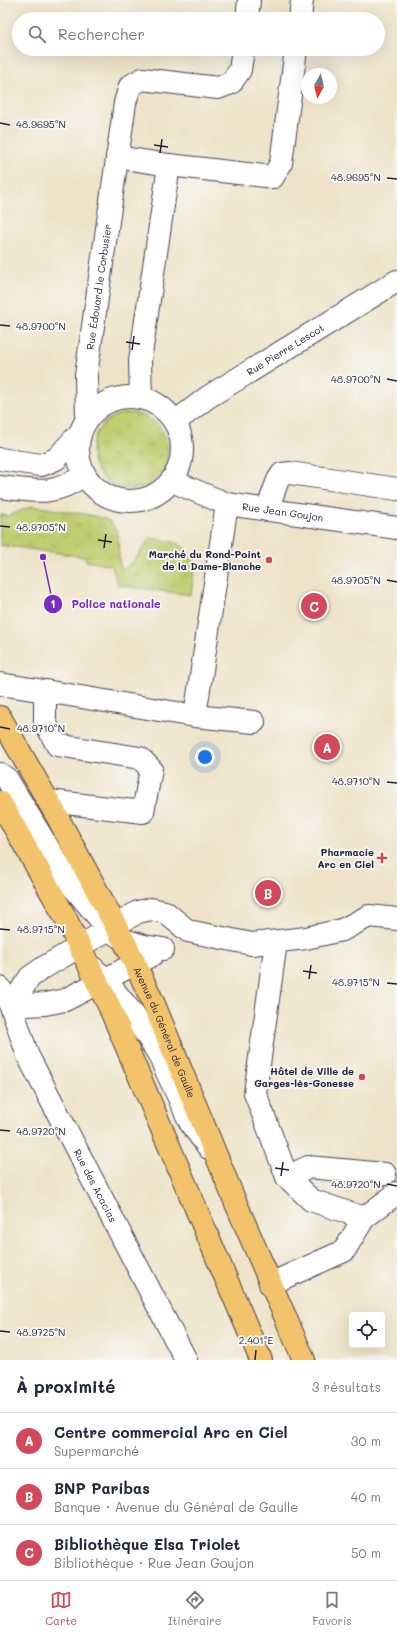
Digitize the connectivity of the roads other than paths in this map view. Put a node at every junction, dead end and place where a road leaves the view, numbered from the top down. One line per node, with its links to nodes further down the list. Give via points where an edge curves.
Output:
1 (249, 0): 3 (street)
2 (302, 0): 4 (street)
3 (247, 12)
4 (301, 12)
5 (241, 56): 7 (street, Rue Édouard le Corbusier, via 240,70 231,83 218,88 142,80 130,86)
6 (295, 56): 8 (street, via 281,163 274,177)
7 (117, 157): 8 (street); 12 (street, Rue Édouard le Corbusier, via 86,375)
8 (169, 165): 10 (street, via 140,361)
9 (397, 281): 11 (street, Rue Pierre Lescot, via 208,398)
10 (141, 398): 11 (street, via 162,407); 12 (street, via 123,396 103,403)
11 (175, 422): 15 (street, via 182,449 181,462)
12 (83, 426): 13 (street, via 56,459 41,465); 14 (street, via 77,456)
13 (0, 459)
14 (84, 475): 15 (street, via 97,491 116,500 137,501 156,494); 16 (street, via 71,485 55,491)
15 (172, 481): 18 (street, Rue Jean Goujon)
16 (0, 487)
17 (397, 489): 19 (street, via 290,473 282,474)
18 (227, 504): 19 (street, Rue Jean Goujon); 23 (street)
19 (267, 510): 20 (street, Rue Jean Goujon)
20 (397, 528)
21 (0, 684): 22 (street)
22 (45, 691): 23 (street); 27 (street, via 45,722 57,745 140,758 151,769 143,812)
23 (195, 716): 25 (street)
24 (0, 717): 27 (main road, Avenue du Général de Gaulle)
25 (254, 722)
26 (0, 774): 31 (street, via 7,779 68,881)
27 (49, 801): 31 (main road, Avenue du Général de Gaulle)
28 (0, 802): 35 (main road)
29 (397, 919): 32 (street, via 369,916 342,930)
30 (188, 931): 31 (street, via 165,912 151,909 138,912); 32 (street, via 252,944); 33 (street)
31 (117, 932): 33 (street, via 144,946); 34 (main road, Avenue du Général de Gaulle); 35 (street)
32 (276, 942): 39 (street, via 255,1093)
33 (163, 949): 34 (street)
34 (135, 964): 35 (street); 37 (main road, Avenue du Général de Gaulle)
35 (93, 968): 36 (street, via 49,964); 36 (street, via 65,1000 45,1004); 37 (street, via 133,1014 158,1053 191,1124); 44 (main road)
36 (5, 997): 43 (street, Rue des Acacias, via 28,1056)
37 (219, 1162): 42 (main road, Avenue du Général de Gaulle)
38 (385, 1174): 39 (street, via 308,1167)
39 (287, 1176): 41 (street, via 312,1200)
40 (397, 1193): 41 (street)
41 (364, 1218): 42 (street, via 344,1251)
42 (270, 1284): 45 (main road, Avenue du Général de Gaulle)
43 (186, 1360)
44 (261, 1360)
45 (304, 1360)

